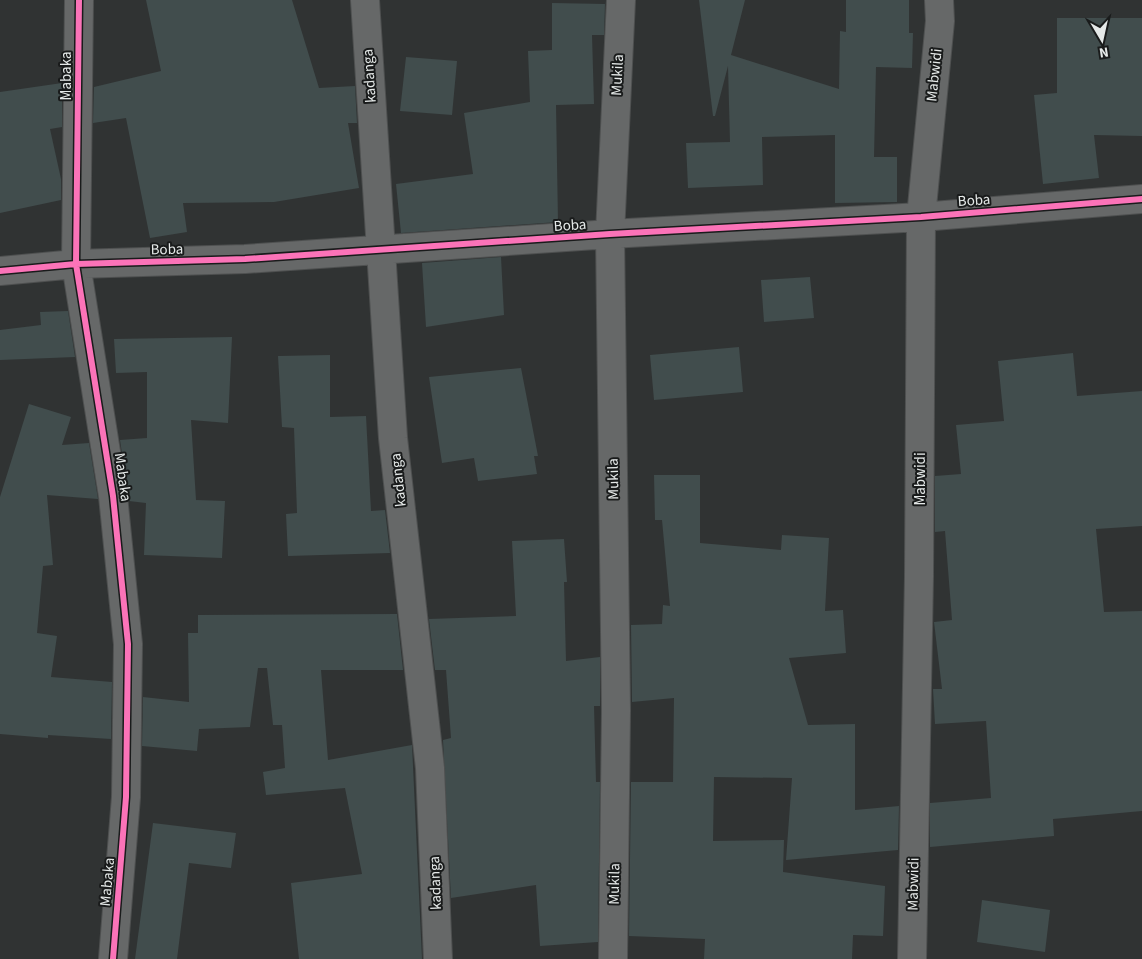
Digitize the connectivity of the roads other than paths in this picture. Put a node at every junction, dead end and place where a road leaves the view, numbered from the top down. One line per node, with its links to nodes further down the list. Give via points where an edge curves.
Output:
1 (79, 0): 9 (street, Mabaka)
2 (365, 0): 8 (street, kadanga)
3 (621, 0): 7 (street, Mukila)
4 (939, 0): 6 (street, Mabwidi, via 940,21)
5 (1142, 199): 6 (street, Boba)
6 (921, 217): 7 (street, Boba); 14 (street, Mabwidi, via 920,566)
7 (610, 234): 8 (street, Boba); 13 (street, Mukila, via 616,711)
8 (380, 251): 9 (street, Boba); 12 (street, kadanga, via 393,438 430,768)
9 (76, 264): 10 (street, Boba); 11 (street, Mabaka, via 113,496 128,644 126,797)
10 (0, 271)
11 (113, 959)
12 (438, 959)
13 (613, 959)
14 (912, 959)

